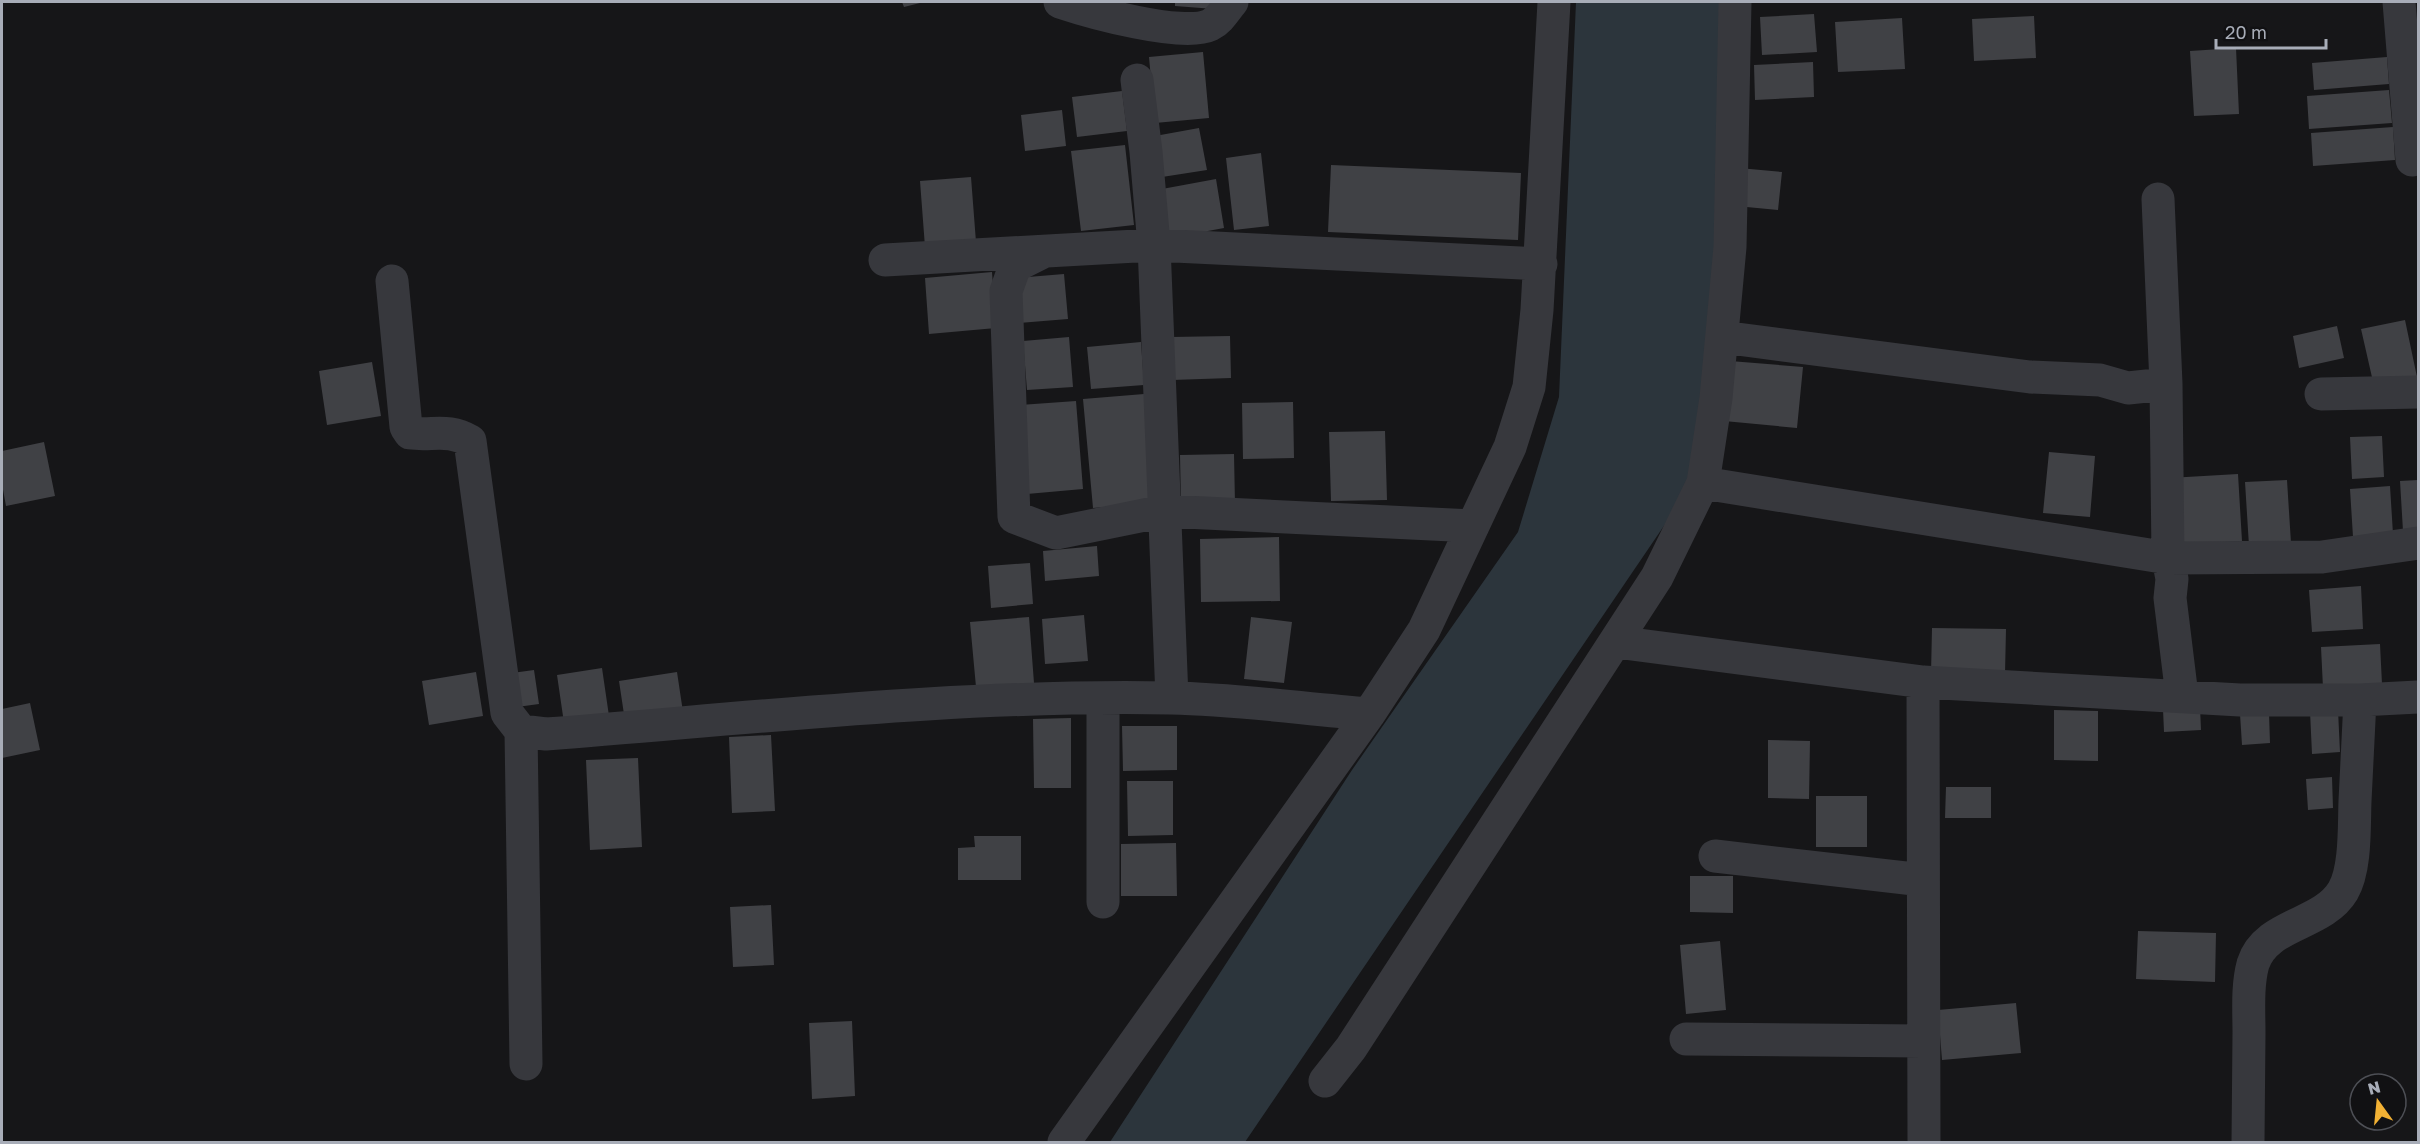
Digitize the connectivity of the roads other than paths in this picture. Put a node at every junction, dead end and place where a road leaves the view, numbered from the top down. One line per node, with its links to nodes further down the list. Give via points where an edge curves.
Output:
1 (1232, 2): 5 (street, via 1209,25 1191,30)
2 (1554, 2): 12 (street)
3 (1735, 2): 14 (street, via 1730,248)
4 (2399, 2): 7 (street)
5 (1079, 5)
6 (1137, 80): 9 (street)
7 (2412, 160)
8 (2158, 199): 15 (street)
9 (1154, 245): 10 (street); 12 (street); 19 (street)
10 (1043, 252): 11 (street); 19 (street, via 1015,266 1006,291 1014,517 1056,533)
11 (885, 260)
12 (1540, 264): 20 (street, via 1529,387 1510,447)
13 (392, 281): 31 (street, via 405,427 410,433 444,432 470,441 507,713)
14 (1722, 337): 15 (street, via 2030,376 2100,380 2128,388); 18 (street)
15 (2166, 384): 22 (street)
16 (2418, 392): 17 (street)
17 (2321, 394)
18 (1703, 483): 22 (street); 23 (street, via 1657,578)
19 (1164, 511): 20 (street); 27 (street)
20 (1473, 526): 30 (street, via 1424,630)
21 (2418, 543): 22 (street, via 2322,557)
22 (2168, 558): 25 (street)
23 (1616, 642): 24 (street); 38 (street, via 1351,1048)
24 (1923, 682): 25 (street); 33 (street)
25 (2182, 696): 29 (street)
26 (2418, 697): 29 (street)
27 (1172, 698): 28 (street); 30 (street)
28 (1103, 699): 31 (street, via 965,702 546,734); 34 (street)
29 (2360, 700): 41 (street, via 2354,837 2350,872 2343,890 2332,904 2313,917 2274,936 2261,948 2253,964 2249,998)
30 (1370, 714): 39 (street)
31 (521, 731): 37 (street)
32 (1715, 856): 33 (street)
33 (1923, 880): 36 (street)
34 (1103, 902)
35 (1686, 1039): 36 (street)
36 (1922, 1041): 40 (street)
37 (526, 1064)
38 (1325, 1081)
39 (1064, 1143)
40 (1924, 1143)
41 (2248, 1143)

